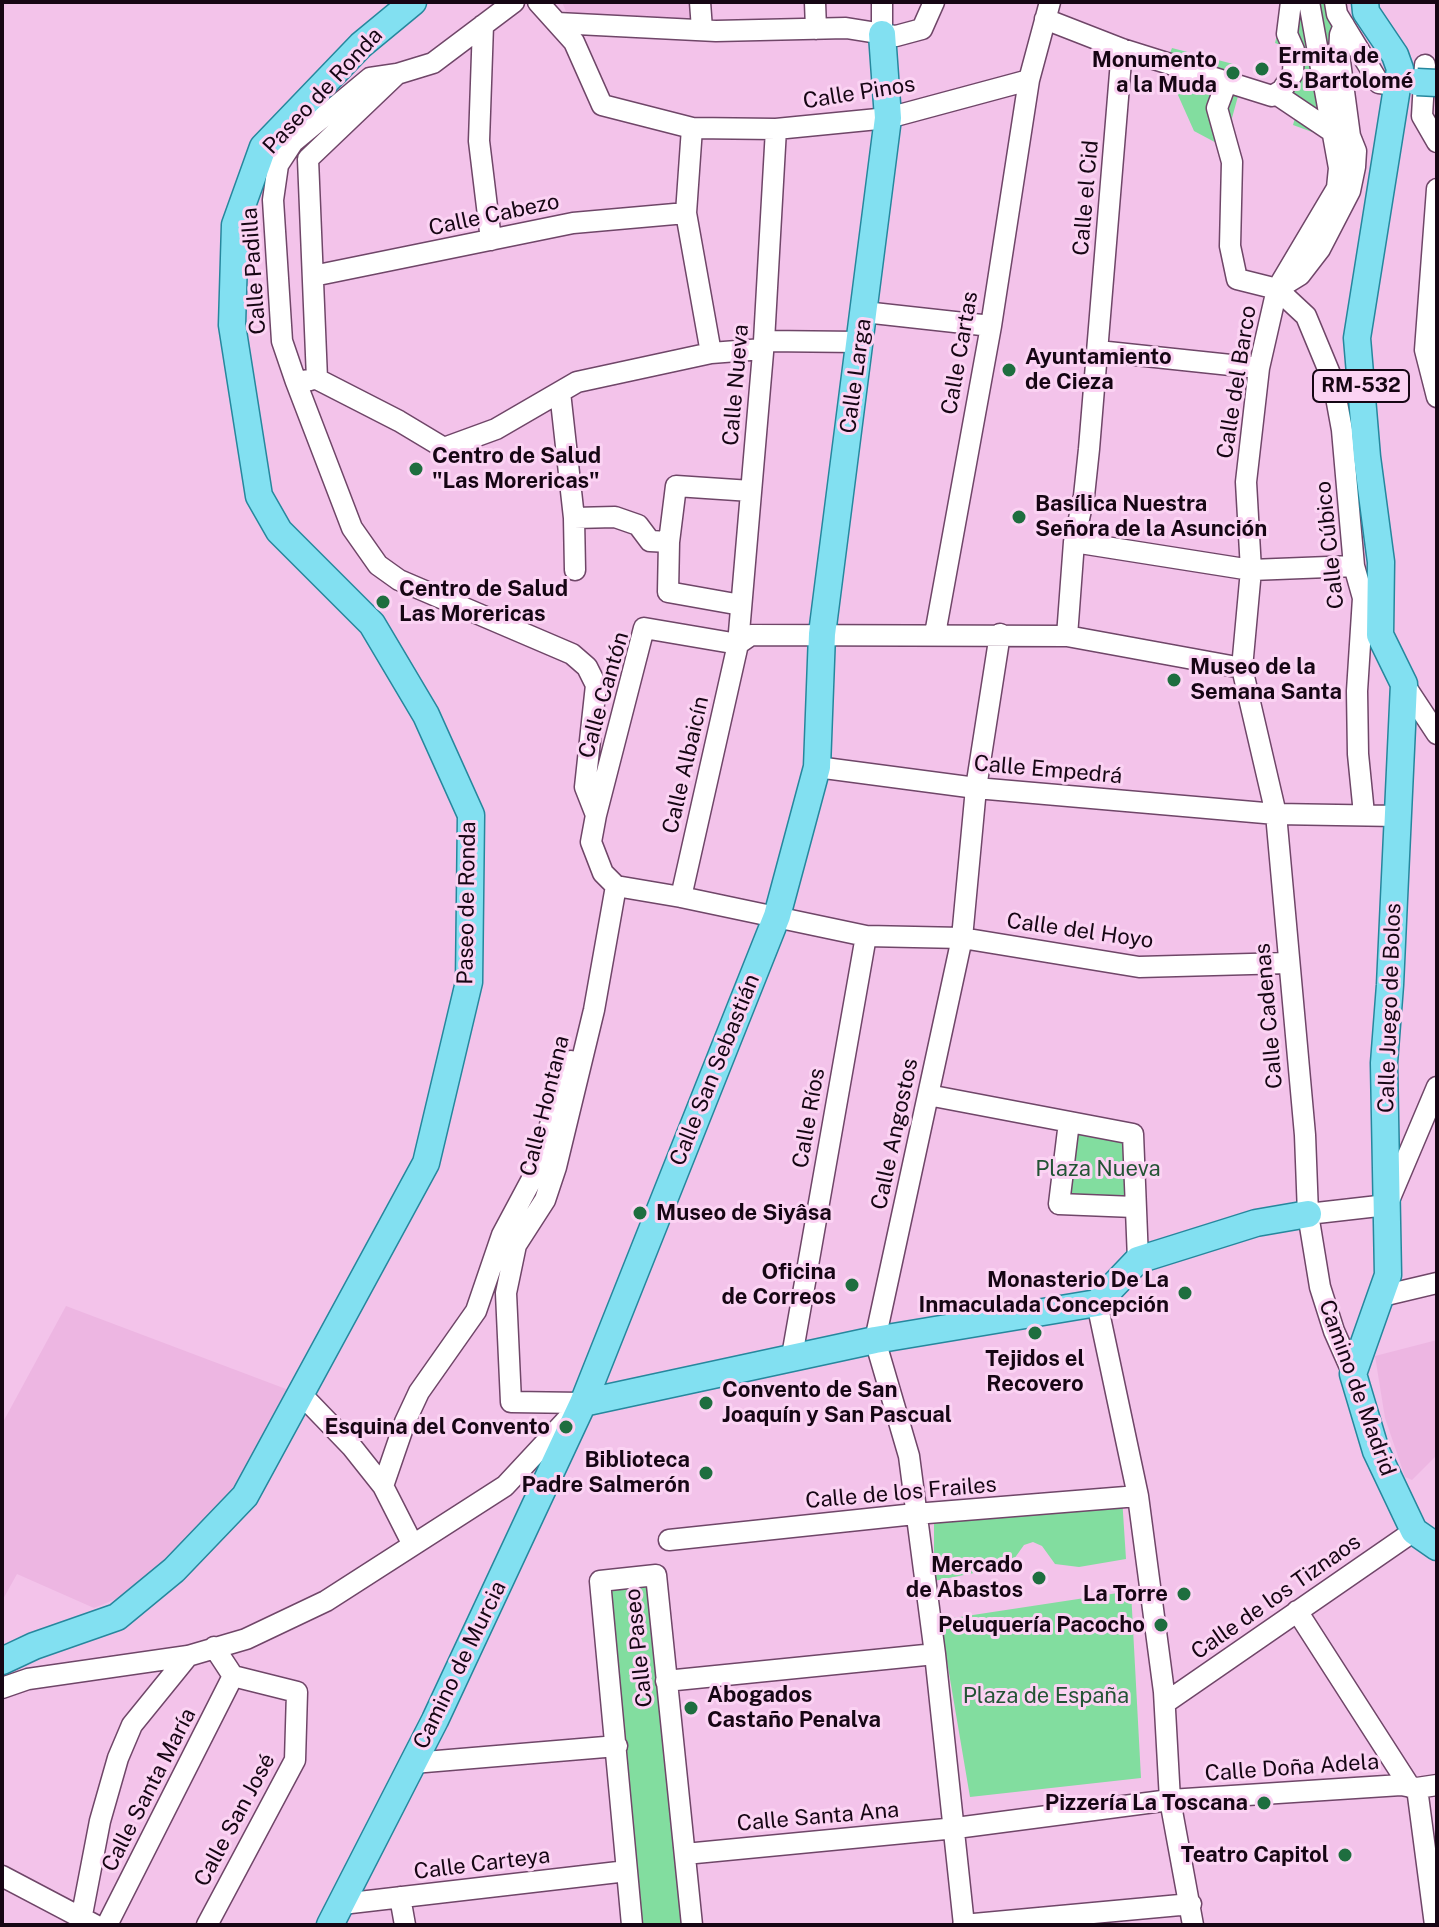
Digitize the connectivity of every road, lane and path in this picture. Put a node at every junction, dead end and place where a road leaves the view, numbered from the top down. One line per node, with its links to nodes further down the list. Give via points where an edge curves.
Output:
1 (413, 2): 88 (main road, Paseo de Ronda, via 361,45 263,147 235,225 232,325 259,496 279,531 372,624 426,715 471,815 469,982 426,1163)
2 (514, 2): 14 (street, Calle Padilla)
3 (538, 2): 13 (street, Calle Pinos)
4 (700, 2): 16 (street)
5 (815, 2): 17 (street)
6 (882, 2): 18 (street)
7 (934, 2): 18 (street, via 922,29)
8 (1291, 2): 24 (street, via 1287,34 1294,50 1293,73)
9 (1309, 2): 28 (street, Calle del Barco)
10 (1335, 2): 15 (street)
11 (1365, 2): 21 (main road, RM-532, via 1400,69)
12 (1048, 11): 19 (street); 22 (street, Calle Cartas)
13 (557, 23): 16 (street); 26 (street, Calle Pinos, via 574,42 602,105)
14 (483, 25): 20 (street, Calle Padilla, via 433,63); 32 (street, via 479,141)
15 (1344, 25): 21 (street, via 1379,83); 34 (street, via 1339,54 1356,151 1350,191 1320,249 1300,275)
16 (702, 29): 17 (street)
17 (816, 29): 18 (street)
18 (882, 34): 25 (main road, Calle Larga)
19 (1122, 49): 23 (street); 39 (street, Calle el Cid)
20 (397, 74): 33 (street, via 308,159); 43 (street, Calle Padilla, via 370,78 293,142 278,165 273,200 282,341)
21 (1419, 79): 29 (street, via 1422,116); 60 (main road, RM-532, via 1357,338 1381,562 1380,635)
22 (1029, 80): 25 (street, Calle Pinos); 36 (street, Calle Cartas)
23 (1227, 81): 24 (street, via 1265,96); 34 (street, via 1217,108 1232,162 1230,246 1237,279)
24 (1276, 94): 28 (street)
25 (888, 118): 27 (street, Calle Pinos); 35 (main road, Calle Larga)
26 (692, 128): 27 (street, Calle Pinos); 31 (street)
27 (776, 129): 38 (street, Calle Nueva)
28 (1334, 133): 34 (street, Calle del Barco, via 1337,188)
29 (1437, 142)
30 (1437, 189): 45 (street, via 1425,350)
31 (686, 213): 32 (street, Calle Cabezo, via 573,223); 40 (street)
32 (491, 240): 33 (street, Calle Cabezo)
33 (313, 276): 42 (street)
34 (1277, 289): 41 (street, Calle del Barco); 50 (street, Calle Cúbico, via 1306,316 1333,381)
35 (864, 312): 36 (street); 37 (main road, Calle Larga)
36 (991, 326): 55 (street, Calle Cartas)
37 (860, 342): 38 (street); 54 (main road, Calle Larga)
38 (764, 345): 40 (street); 46 (street, Calle Nueva)
39 (1098, 351): 41 (street); 49 (street, Calle el Cid, via 1084,496)
40 (711, 353): 44 (street, via 577,382)
41 (1259, 368): 52 (street, Calle del Barco, via 1246,482)
42 (317, 379): 43 (street); 44 (street, via 444,448 496,429)
43 (296, 382): 66 (street, Calle Padilla, via 352,528 378,565 399,580 572,654 587,667 596,685 585,787)
44 (560, 392): 47 (street)
45 (1437, 397)
46 (751, 491): 48 (street, via 676,486); 53 (street, Calle Nueva)
47 (574, 518): 48 (street, via 615,517 638,525 650,541); 51 (street)
48 (669, 542): 53 (street, via 668,592)
49 (1074, 542): 52 (street); 57 (street, Calle el Cid)
50 (1354, 566): 52 (street); 65 (street, Calle Cúbico, via 1363,598 1357,691)
51 (575, 570)
52 (1251, 570): 59 (street, Calle del Barco)
53 (741, 605): 58 (street, Calle Nueva)
54 (822, 634): 55 (street); 58 (street, via 751,635); 62 (main road, Calle Larga)
55 (935, 634): 56 (street)
56 (1000, 634): 57 (street); 63 (street, Calle Angostos)
57 (1067, 636): 59 (street)
58 (738, 644): 66 (street, Calle Cantón, via 644,628); 69 (street, Calle Albaicín)
59 (1242, 668): 64 (street, Calle del Barco)
60 (1404, 684): 61 (street); 67 (main road, Calle Juego de Bolos / RM-532)
61 (1437, 734)
62 (817, 767): 63 (street, Calle Empedrá); 70 (main road, Calle San Sebastián)
63 (976, 788): 64 (street, Calle Empedrá); 72 (street, Calle Angostos)
64 (1276, 814): 65 (street, Calle Empedrá); 73 (street, Calle Cadenas)
65 (1364, 814): 67 (street, Calle Empedrá)
66 (596, 815): 68 (street, via 591,842 603,873)
67 (1398, 816): 78 (main road, Calle Juego de Bolos / RM-532, via 1384,1063)
68 (616, 886): 69 (street, Calle del Hoyo); 74 (street, Calle Hontana)
69 (681, 897): 70 (street, Calle del Hoyo)
70 (777, 916): 71 (street, Calle del Hoyo); 89 (main road, Calle San Sebastián)
71 (866, 936): 72 (street, Calle del Hoyo); 86 (street, Calle Ríos)
72 (962, 938): 73 (street, Calle del Hoyo, via 1139,967); 76 (street, Calle Angostos)
73 (1288, 963): 80 (street, Calle Cadenas)
74 (594, 1010): 89 (street, Calle Hontana, via 556,1167 545,1200 516,1245 506,1293 511,1402); 90 (street, via 564,1076 533,1177 502,1235 476,1311 419,1392)
75 (1437, 1087): 78 (street)
76 (928, 1095): 77 (street); 85 (street, Calle Angostos)
77 (1069, 1122): 79 (street, via 1133,1134); 79 (street, via 1059,1204)
78 (1387, 1205): 80 (street); 83 (main road, Calle Juego de Bolos / RM-532, via 1388,1275)
79 (1134, 1207): 81 (street)
80 (1308, 1214): 81 (main road, via 1256,1223); 87 (street, Camino de Madrid, via 1320,1287)
81 (1138, 1260): 84 (main road)
82 (1437, 1283): 83 (street)
83 (1382, 1296): 87 (main road, Calle Juego de Bolos / RM-532)
84 (1097, 1303): 85 (main road); 91 (street)
85 (875, 1340): 86 (main road); 92 (street, via 909,1456)
86 (792, 1356): 89 (main road)
87 (1353, 1374): 93 (main road, Camino de Madrid, via 1376,1451)
88 (300, 1393): 90 (street); 101 (main road, Paseo de Ronda, via 245,1496 174,1570 117,1617)
89 (583, 1403): 95 (street, via 505,1486); 107 (main road, Camino de Murcia)
90 (383, 1486): 95 (street)
91 (1138, 1496): 92 (street, Calle de los Frailes); 105 (street)
92 (915, 1514): 94 (street, Calle de los Frailes); 99 (street)
93 (1414, 1531): 96 (main road, Camino de Madrid); 97 (street, Calle de los Tiznaos)
94 (669, 1540)
95 (413, 1545): 98 (street, via 326,1601 246,1639)
96 (1437, 1547)
97 (1297, 1611): 105 (street, Calle de los Tiznaos); 108 (street)
98 (214, 1647): 100 (street); 102 (street)
99 (935, 1654): 103 (street); 110 (street)
100 (188, 1656): 104 (street, via 28,1679); 117 (street, via 132,1725 118,1758 100,1821)
101 (2, 1661)
102 (233, 1676): 118 (street, Calle Santa María); 119 (street, Calle San José, via 297,1692 295,1760)
103 (666, 1681): 106 (street, Calle Paseo, via 656,1575 600,1581); 111 (street, Calle Paseo)
104 (2, 1688)
105 (1165, 1703): 109 (street)
106 (617, 1746): 107 (street); 112 (street, Calle Paseo)
107 (413, 1763): 116 (main road, Camino de Murcia)
108 (1426, 1784): 109 (street, Calle Doña Adela); 125 (street)
109 (1170, 1800): 110 (street); 115 (street)
110 (956, 1828): 111 (street, Calle Santa Ana); 123 (street)
111 (685, 1854): 122 (street, Calle Paseo)
112 (627, 1871): 114 (street, Calle Carteya); 121 (street, Calle Paseo)
113 (2, 1876): 117 (street)
114 (400, 1897): 116 (street, Calle Carteya); 120 (street)
115 (1191, 1904): 123 (street); 124 (street)
116 (336, 1914)
117 (86, 1923)
118 (107, 1925)
119 (207, 1925)
120 (405, 1925)
121 (632, 1925)
122 (692, 1925)
123 (964, 1925)
124 (1193, 1925)
125 (1435, 1925)

